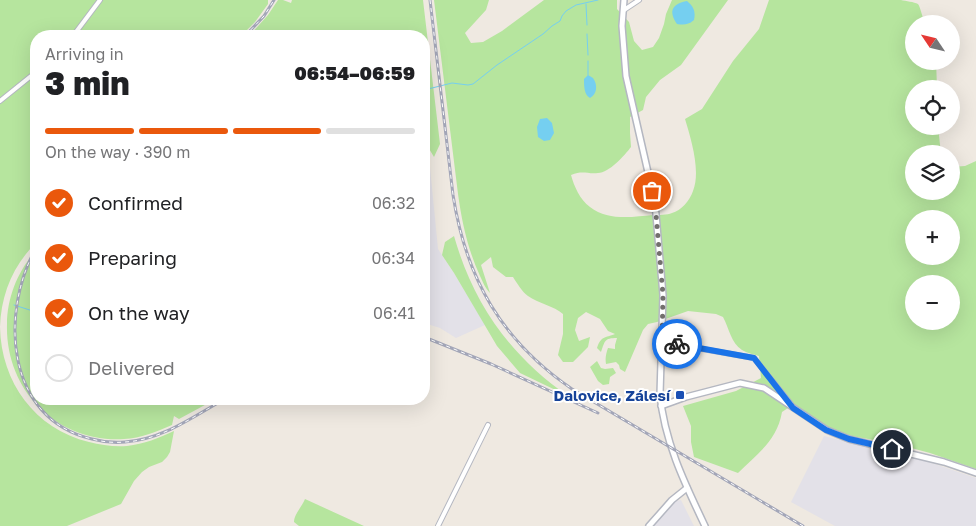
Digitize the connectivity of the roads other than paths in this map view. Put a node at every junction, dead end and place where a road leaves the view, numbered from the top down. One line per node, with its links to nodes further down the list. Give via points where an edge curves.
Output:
1 (100, 0): 5 (street)
2 (624, 0): 4 (street)
3 (639, 0): 4 (street)
4 (624, 10): 8 (street, via 626,76 655,203 663,295)
5 (78, 30)
6 (30, 77): 7 (street)
7 (0, 101)
8 (662, 342): 9 (street); 10 (street, via 754,358)
9 (661, 406): 10 (street, via 740,383 764,388); 13 (street, via 674,458)
10 (793, 408): 12 (street, via 826,430 849,439)
11 (488, 425): 14 (street)
12 (976, 473)
13 (687, 488): 15 (street); 16 (street)
14 (438, 526)
15 (649, 526)
16 (705, 526)

